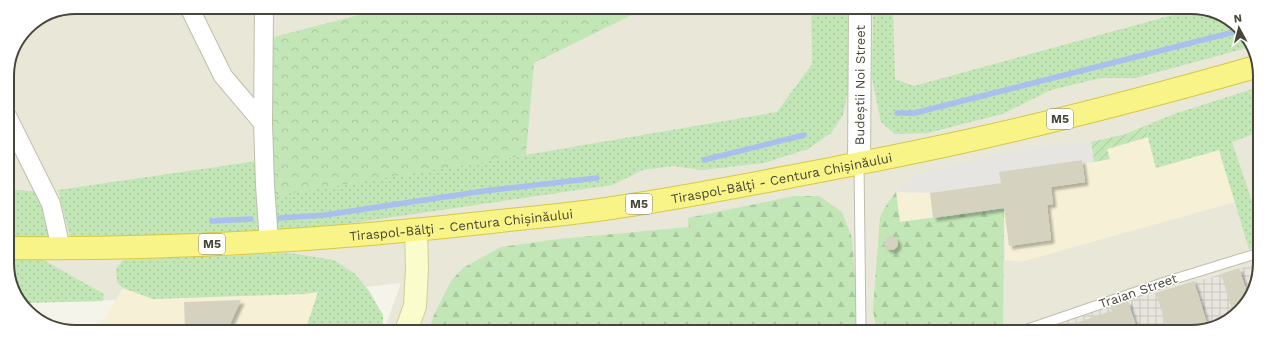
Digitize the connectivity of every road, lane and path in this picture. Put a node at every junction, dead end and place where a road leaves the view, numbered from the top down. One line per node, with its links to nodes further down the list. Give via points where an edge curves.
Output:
1 (192, 14): 5 (street, via 223,76)
2 (264, 14): 5 (street)
3 (860, 14): 7 (street, Budeștii Noi Street)
4 (1252, 68): 7 (highway, Tiraspol-Bălţi - Centura Chișinăului / M5, via 1080,114)
5 (264, 123): 9 (street)
6 (14, 130): 11 (street, via 51,204)
7 (859, 163): 8 (highway, Tiraspol-Bălţi - Centura Chișinăului / M5, via 616,208); 14 (lane)
8 (416, 231): 9 (highway, Tiraspol-Bălţi - Centura Chișinăului / M5); 13 (main road, via 415,306)
9 (269, 242): 11 (highway, Tiraspol-Bălţi - Centura Chișinăului / M5)
10 (14, 248): 11 (highway, Tiraspol-Bălţi - Centura Chișinăului / M5)
11 (61, 248)
12 (1253, 255): 15 (lane, Traian Street)
13 (408, 325)
14 (861, 325)
15 (1039, 325)

